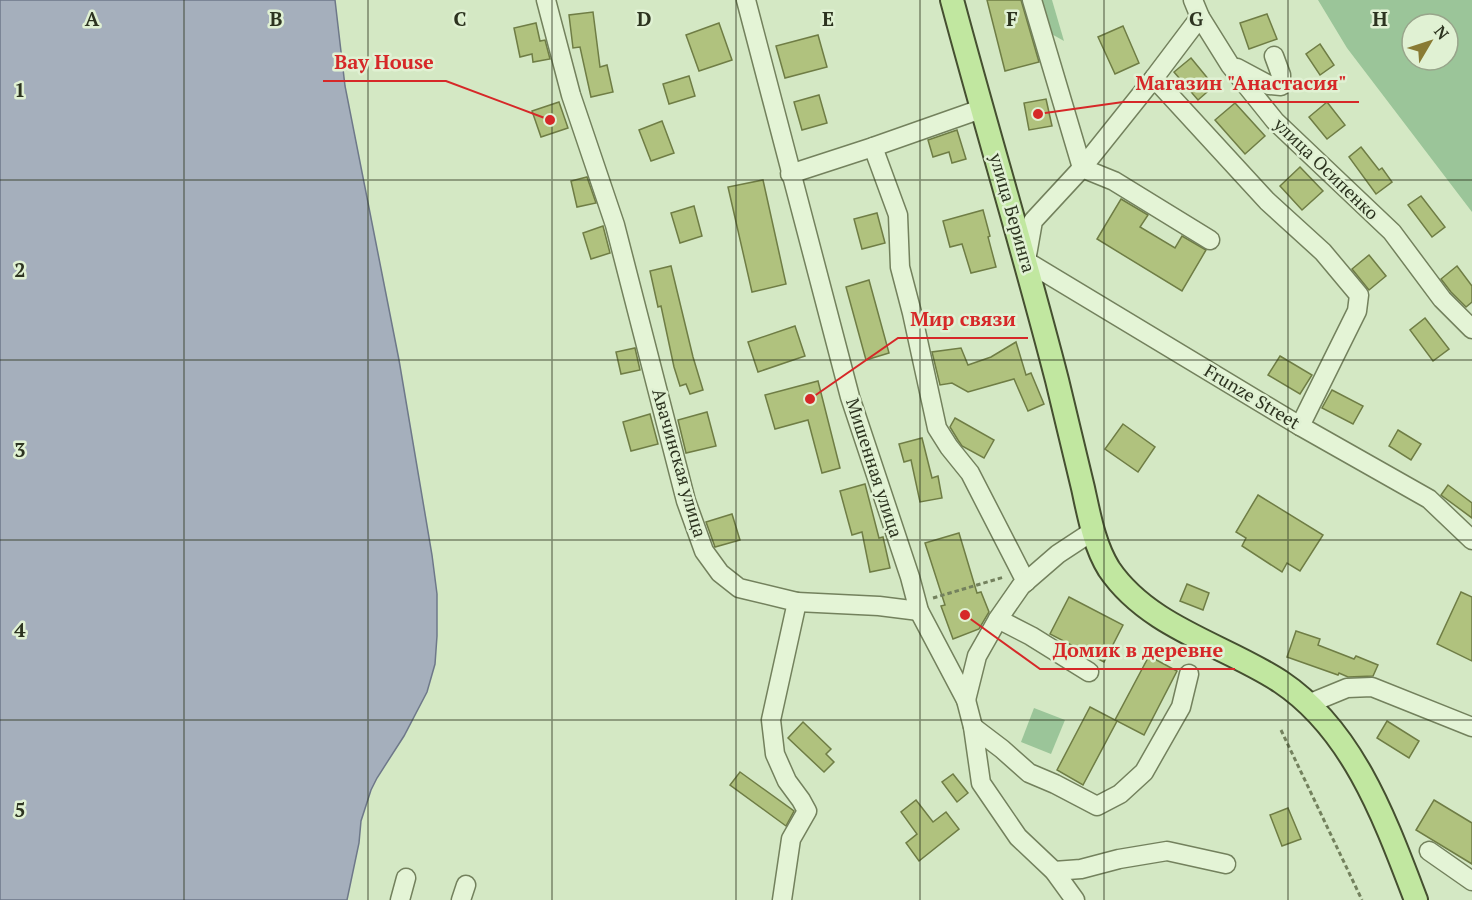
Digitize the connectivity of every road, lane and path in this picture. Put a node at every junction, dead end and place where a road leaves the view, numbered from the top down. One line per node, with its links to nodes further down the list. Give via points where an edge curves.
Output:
1 (546, 0): 22 (street, Авачинская улица, via 571,95 615,225 686,501 704,551 720,573 739,588)
2 (746, 0): 13 (street, Мишенная улица)
3 (952, 0): 10 (main road, улица Беринга)
4 (1032, 0): 12 (street)
5 (1193, 0): 6 (street, улица Осипенко)
6 (1200, 17): 8 (street, улица Осипенко); 9 (street)
7 (1274, 56): 8 (street, via 1281,86 1269,85)
8 (1230, 65): 16 (street, улица Осипенко, via 1275,121 1392,232 1442,299)
9 (1154, 78): 12 (street); 17 (street, via 1267,201 1323,252 1359,295 1357,311)
10 (981, 109): 11 (street); 15 (main road, улица Беринга)
11 (873, 147): 13 (street); 21 (street, via 898,215 900,267 937,428 970,473)
12 (1082, 168): 14 (street, via 1114,181); 15 (street, via 1033,221)
13 (790, 174): 23 (street, Мишенная улица, via 850,397)
14 (1210, 240)
15 (1026, 261): 17 (street, Frunze Street); 18 (main road, улица Беринга)
16 (1472, 328)
17 (1300, 426): 19 (street, Frunze Street, via 1429,500)
18 (1093, 531): 21 (street); 28 (main road, улица Беринга, via 1109,568 1150,610 1269,675)
19 (1472, 540)
20 (1008, 574): 23 (path)
21 (1026, 582): 24 (street)
22 (797, 602): 23 (street, Авачинская улица); 38 (street, via 771,720 775,754 807,811 792,839)
23 (918, 607): 27 (street, Мишенная улица)
24 (998, 619): 25 (street); 27 (street, via 977,656)
25 (1089, 672)
26 (1189, 674): 29 (street, via 1181,707 1144,772 1120,794 1097,806 1029,773)
27 (966, 700): 29 (street, Мишенная улица)
28 (1308, 704): 30 (street, via 1347,688 1372,687); 41 (main road, улица Беринга, via 1345,748 1372,795)
29 (973, 727): 34 (street, Мишенная улица, via 981,783 1018,837)
30 (1472, 727)
31 (1281, 730): 40 (path)
32 (1429, 851): 36 (street)
33 (1226, 864): 34 (street, via 1167,851)
34 (1054, 871): 39 (street, Мишенная улица)
35 (406, 878): 37 (street)
36 (1472, 881)
37 (400, 900)
38 (782, 900)
39 (1075, 900)
40 (1362, 900)
41 (1416, 900)

